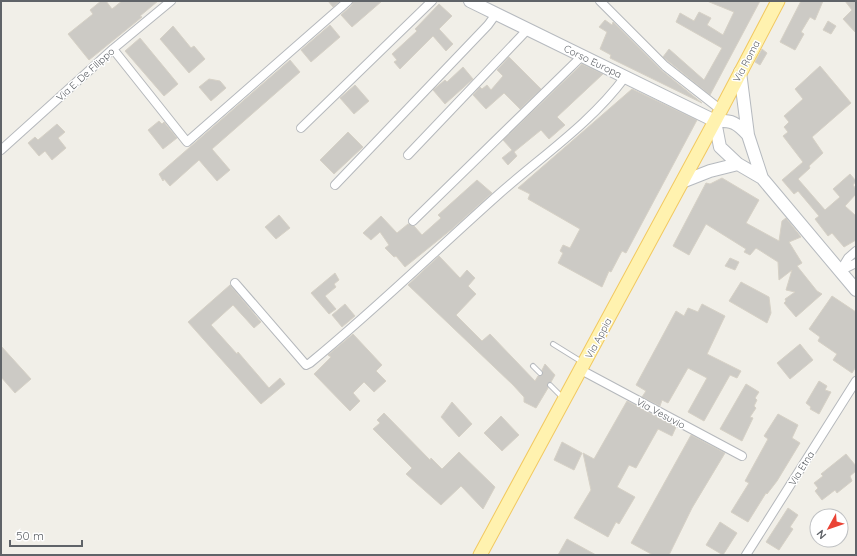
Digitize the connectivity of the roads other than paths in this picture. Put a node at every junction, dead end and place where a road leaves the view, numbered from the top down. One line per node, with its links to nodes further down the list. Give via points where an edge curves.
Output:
1 (171, 1): 9 (street, Via E. De Filippo)
2 (348, 1): 9 (street, via 187,142)
3 (432, 1): 14 (street)
4 (470, 1): 7 (main road, Corso Europa)
5 (600, 1): 13 (street)
6 (778, 1): 11 (main road, Via Roma)
7 (496, 14): 8 (main road, Corso Europa); 21 (street, via 488,26)
8 (528, 29): 10 (main road, Corso Europa); 17 (street)
9 (113, 49): 16 (street, Via E. De Filippo)
10 (582, 56): 12 (main road, Corso Europa); 22 (street)
11 (740, 72): 13 (main road, Via Roma); 15 (main road)
12 (626, 77): 13 (main road, Corso Europa); 26 (street, via 589,117 310,364 306,365)
13 (718, 116): 15 (main road, via 739,126); 18 (main road, via 720,147); 20 (main road, Via Appia)
14 (301, 128)
15 (748, 135): 19 (main road)
16 (1, 150)
17 (408, 155)
18 (738, 164): 19 (main road); 20 (main road)
19 (762, 178): 25 (main road)
20 (682, 182): 30 (main road, Via Appia)
21 (335, 185)
22 (413, 221)
23 (856, 251): 25 (street)
24 (856, 263): 25 (street)
25 (840, 271): 27 (main road)
26 (235, 283)
27 (856, 290)
28 (553, 344): 30 (lane)
29 (533, 366): 31 (lane)
30 (582, 366): 34 (main road, Via Appia); 35 (street, Via Vesuvio)
31 (540, 373)
32 (856, 381): 37 (street, Via Etna)
33 (550, 385): 34 (lane)
34 (564, 400): 36 (main road, Via Appia)
35 (742, 456)
36 (480, 555)
37 (746, 555)

